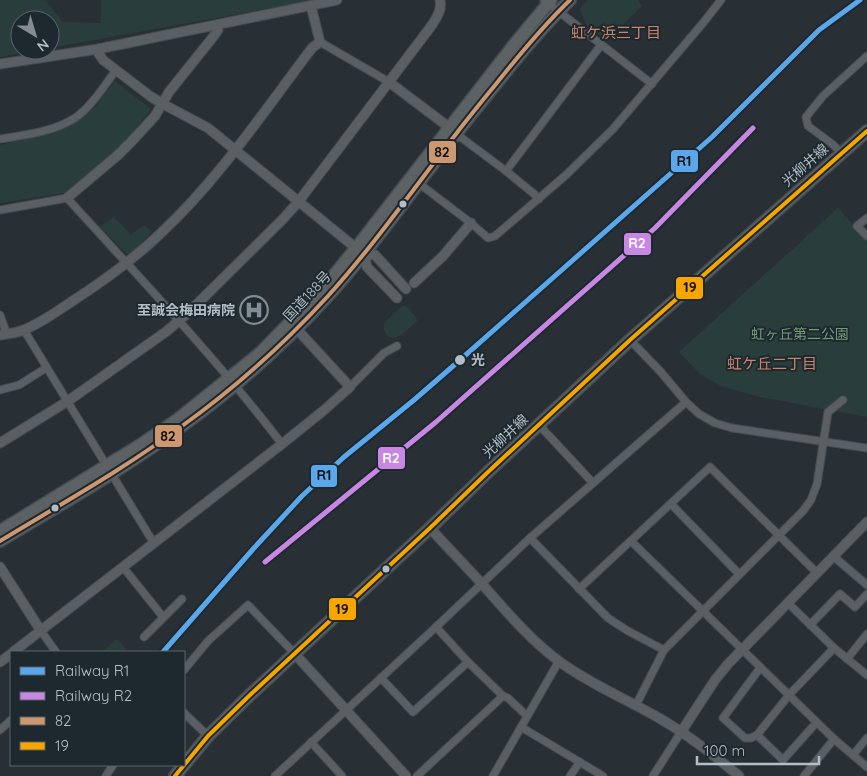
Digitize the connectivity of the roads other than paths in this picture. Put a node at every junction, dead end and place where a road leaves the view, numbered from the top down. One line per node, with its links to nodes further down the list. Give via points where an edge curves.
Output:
1 (338, 0): 6 (street)
2 (440, 0): 15 (street, via 439,14)
3 (570, 0): 7 (highway, 国道188号)
4 (721, 0): 16 (street)
5 (547, 1): 7 (street); 18 (highway, 国道188号)
6 (311, 6): 8 (street); 9 (street)
7 (558, 12): 10 (street); 18 (highway, 国道188号)
8 (217, 25): 11 (street); 17 (street, via 214,37)
9 (320, 42): 15 (street); 21 (street, via 312,48)
10 (601, 45): 16 (street); 23 (street)
11 (98, 49): 13 (street); 14 (street, via 104,60)
12 (867, 56): 22 (street, via 823,96 806,117 808,126)
13 (0, 64)
14 (116, 70): 17 (street); 20 (street, via 75,118 45,131)
15 (389, 82): 18 (street); 27 (street)
16 (652, 84): 26 (street, via 600,142)
17 (161, 103): 21 (street, via 208,128); 25 (street, via 132,142)
18 (453, 131): 23 (street); 24 (highway, 国道188号)
19 (867, 131): 22 (main road, 光柳井線)
20 (0, 139)
21 (235, 150): 27 (street); 33 (street, via 191,202)
22 (842, 153): 42 (main road, 光柳井線)
23 (506, 171): 26 (street)
24 (415, 181): 30 (street); 32 (highway, 国道188号)
25 (67, 198): 28 (street); 33 (street)
26 (539, 199): 30 (street, via 495,236 488,238)
27 (299, 201): 32 (street); 38 (street)
28 (0, 210)
29 (867, 218): 31 (street, via 857,226)
30 (471, 223): 34 (street)
31 (867, 236)
32 (360, 252): 35 (street, via 375,255); 36 (street, via 367,267); 39 (highway, 国道188号)
33 (126, 263): 38 (street); 40 (street, via 90,290)
34 (414, 283)
35 (406, 290)
36 (397, 298)
37 (0, 315): 41 (street, via 5,329)
38 (179, 321): 45 (street); 49 (street)
39 (293, 325): 45 (highway, 国道188号); 46 (street)
40 (24, 330): 41 (street); 44 (street)
41 (3, 335)
42 (630, 340): 50 (street); 51 (main road, 光柳井線)
43 (397, 346): 46 (street, via 384,354)
44 (46, 368): 47 (street, via 19,385); 49 (street)
45 (232, 382): 54 (street); 56 (highway, 国道188号)
46 (350, 387): 54 (street)
47 (0, 390)
48 (843, 400): 52 (street, via 828,412)
49 (68, 402): 53 (street); 56 (street)
50 (686, 402): 52 (street, via 715,423 732,428); 57 (street)
51 (539, 425): 57 (street); 60 (main road, 光柳井線)
52 (823, 442): 55 (street); 62 (street, via 819,474 811,500)
53 (0, 443)
54 (282, 444): 66 (street)
55 (867, 448)
56 (109, 470): 61 (highway, 国道188号); 64 (highway, 国道188号); 66 (street)
57 (593, 483): 63 (street)
58 (671, 504): 62 (street, via 710,468); 65 (street); 71 (street)
59 (867, 522): 67 (street)
60 (430, 528): 72 (street); 90 (main road, 光柳井線)
61 (0, 531)
62 (779, 535): 70 (street); 71 (street)
63 (530, 538): 72 (street); 74 (street)
64 (0, 541)
65 (631, 541): 74 (street); 78 (street)
66 (155, 543): 69 (street)
67 (834, 556): 70 (street); 73 (street)
68 (0, 567): 82 (street)
69 (123, 568): 79 (street); 82 (street)
70 (817, 573): 77 (street)
71 (739, 574): 78 (street)
72 (481, 583): 81 (street); 92 (street, via 536,642)
73 (867, 584)
74 (579, 589): 86 (street, via 608,618)
75 (867, 594): 80 (street, via 855,607 840,594)
76 (182, 599): 79 (street)
77 (788, 603): 80 (street); 87 (street)
78 (703, 611): 86 (street); 87 (street)
79 (163, 617): 84 (street)
80 (810, 624): 85 (street)
81 (436, 627): 93 (street); 97 (street)
82 (41, 631): 88 (street); 89 (street)
83 (867, 634): 91 (street)
84 (144, 637)
85 (834, 648): 91 (street); 98 (street)
86 (664, 650): 100 (street)
87 (742, 650): 94 (street); 108 (street, via 715,680)
88 (15, 651)
89 (55, 651)
90 (294, 653): 95 (street, via 248,605 208,641); 101 (street); 110 (main road, 光柳井線)
91 (847, 659): 96 (street)
92 (559, 661): 100 (street); 103 (street)
93 (468, 662): 97 (street, via 413,712); 99 (street)
94 (760, 668): 98 (street); 109 (street, via 723,718 745,738)
95 (185, 669)
96 (867, 675)
97 (381, 678): 101 (street)
98 (789, 694): 105 (street); 109 (street)
99 (503, 696): 103 (street); 124 (street)
100 (636, 705): 108 (street)
101 (347, 710): 113 (street); 123 (street)
102 (185, 714): 110 (street)
103 (527, 716): 106 (street)
104 (10, 721): 107 (street)
105 (816, 723): 109 (street, via 783,760); 112 (street)
106 (521, 727): 115 (street); 125 (street)
107 (0, 730)
108 (681, 732): 128 (street); 129 (street)
109 (756, 735)
110 (208, 736): 116 (main road, 光柳井線)
111 (867, 738): 114 (street)
112 (834, 740): 114 (street); 119 (street)
113 (311, 742): 121 (street); 122 (street)
114 (853, 755): 118 (street)
115 (580, 762): 126 (street); 127 (street)
116 (185, 764)
117 (183, 766): 120 (main road, 光柳井線)
118 (867, 767)
119 (806, 775)
120 (175, 776)
121 (275, 776)
122 (342, 776)
123 (406, 776)
124 (417, 776)
125 (493, 776)
126 (570, 776)
127 (603, 776)
128 (653, 776)
129 (739, 776)

